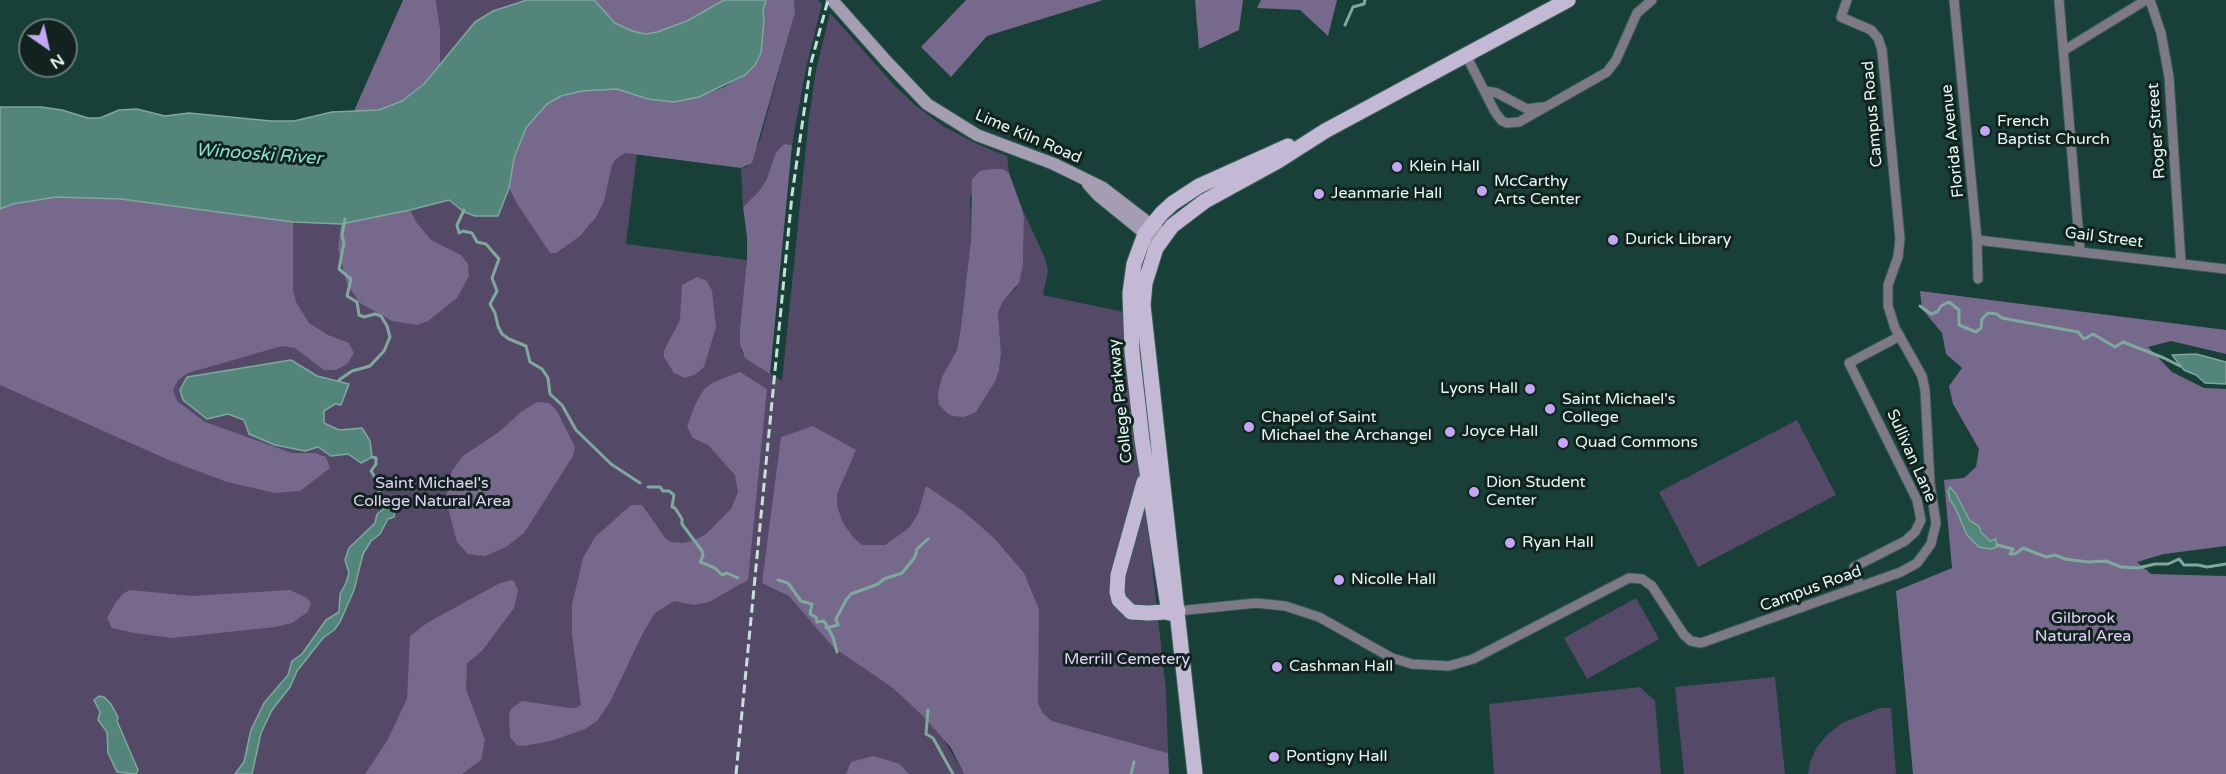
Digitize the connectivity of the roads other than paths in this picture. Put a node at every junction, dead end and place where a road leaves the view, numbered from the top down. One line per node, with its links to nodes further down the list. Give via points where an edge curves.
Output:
1 (1568, 0): 10 (main road, College Parkway)
2 (1652, 0): 12 (street, via 1637,13 1607,72)
3 (1847, 0): 21 (street, Campus Road, via 1841,17 1870,30 1882,50 1900,239 1887,299)
4 (1954, 0): 16 (street, Florida Avenue)
5 (2059, 0): 9 (street)
6 (2146, 0): 9 (street)
7 (2150, 0): 18 (street, Roger Street, via 2169,77)
8 (837, 5): 14 (main road, Lime Kiln Road, via 910,87 936,110 977,135 1054,164 1103,188)
9 (2063, 51): 17 (street)
10 (1466, 56): 11 (street); 13 (main road, College Parkway)
11 (1486, 91): 12 (street, via 1527,109); 12 (street, via 1495,112 1507,123 1528,118)
12 (1550, 104)
13 (1324, 131): 14 (main road, College Parkway, via 1190,191 1165,210); 15 (main road, College Parkway, via 1194,207)
14 (1148, 230): 15 (main road, Lime Kiln Road); 22 (main road, College Parkway, via 1134,264 1130,293 1132,352)
15 (1161, 240): 23 (main road, College Parkway, via 1148,269 1143,305)
16 (1977, 240): 17 (street, Gail Street); 20 (street, Florida Avenue)
17 (2080, 250): 18 (street, Gail Street)
18 (2181, 263): 19 (street, Gail Street)
19 (2226, 269)
20 (1978, 279)
21 (1900, 336): 25 (street, Campus Road, via 1924,384 1935,531 1926,552 1913,566); 25 (street, Sullivan Lane, via 1849,363 1917,500 1921,520 1905,541 1854,567)
22 (1146, 465): 23 (main road, College Parkway); 24 (main road)
23 (1163, 544): 24 (main road, via 1143,539); 26 (main road, College Parkway)
24 (1127, 546): 26 (main road, via 1116,584 1119,600 1131,612)
25 (1860, 587): 26 (street, Campus Road, via 1701,643 1684,635 1647,582 1629,578 1473,659 1449,666 1412,664 1392,658 1310,613 1274,604 1231,604)
26 (1173, 612): 27 (main road, College Parkway); 28 (main road, College Parkway)
27 (1185, 774)
28 (1196, 774)

